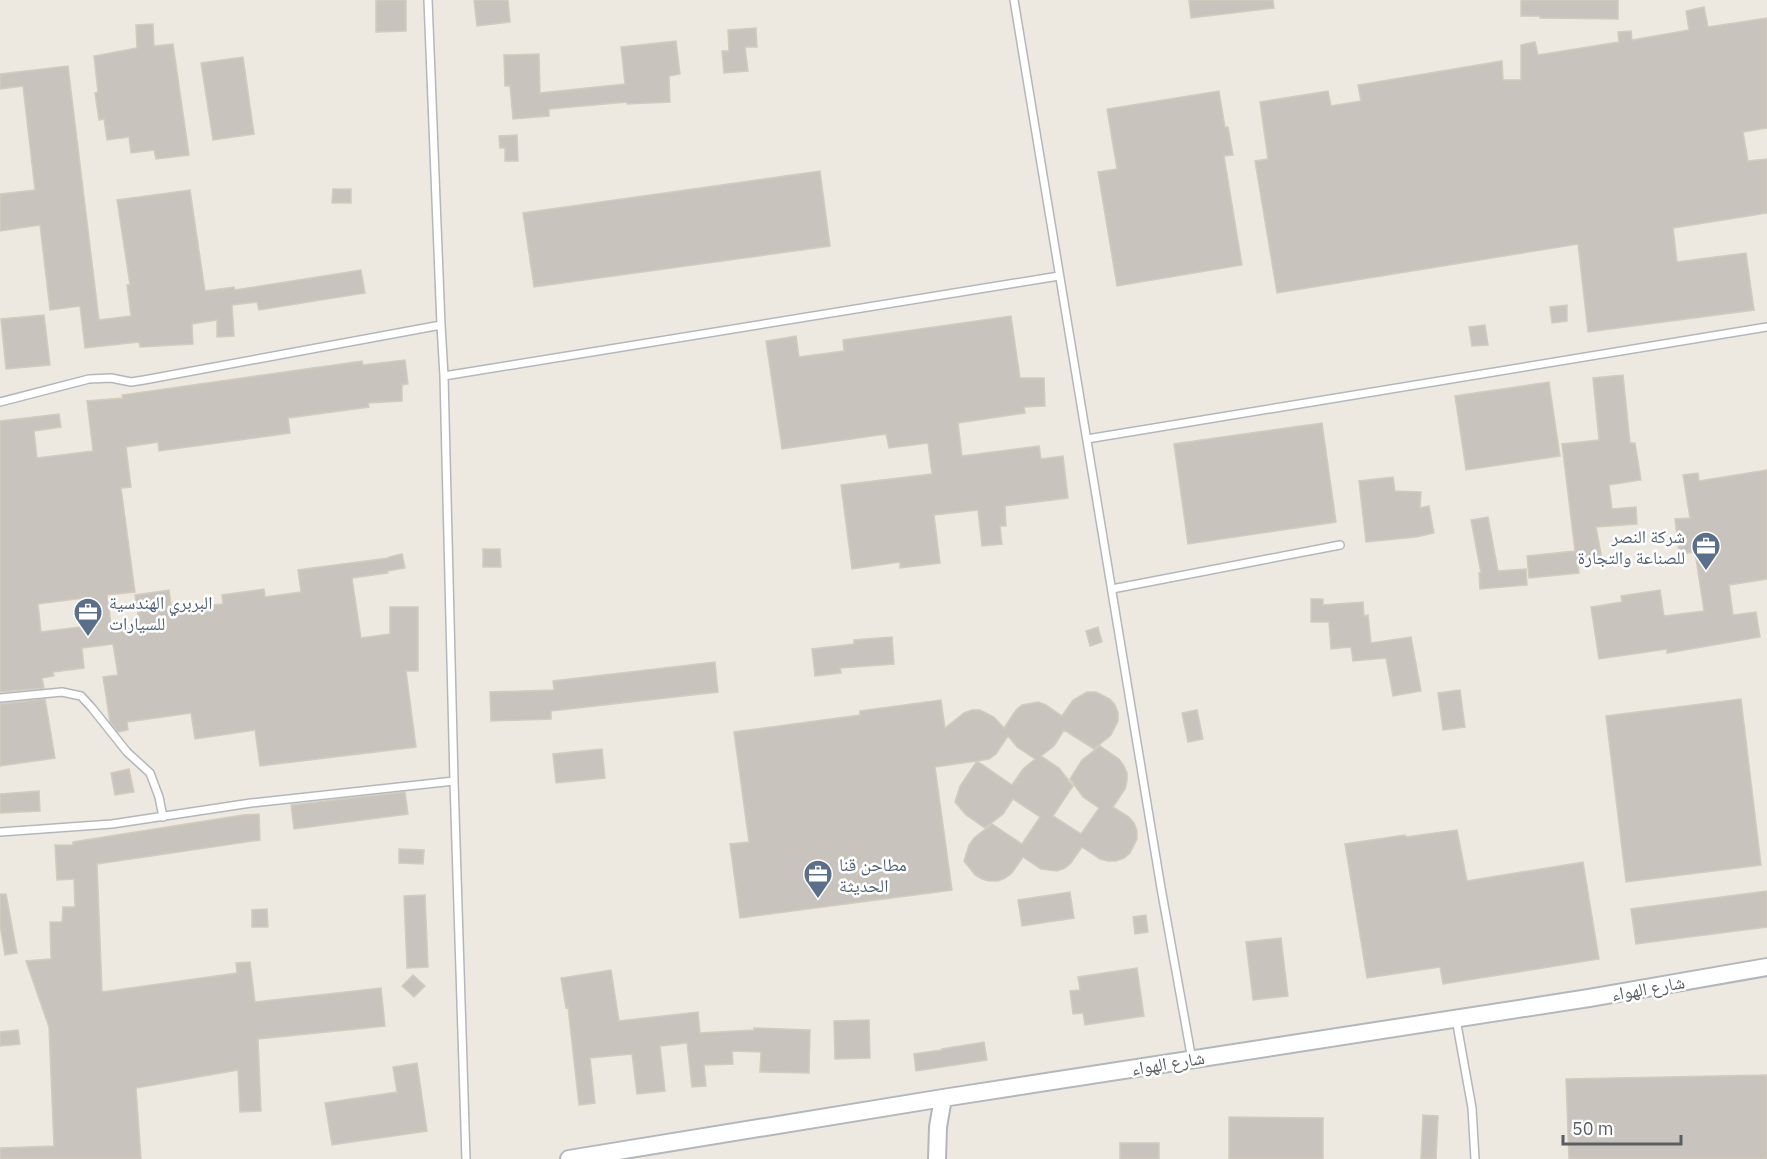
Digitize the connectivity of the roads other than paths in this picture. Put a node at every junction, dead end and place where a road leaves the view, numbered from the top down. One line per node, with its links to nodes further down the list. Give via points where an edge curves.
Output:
1 (428, 0): 4 (lane)
2 (1014, 0): 3 (lane)
3 (1059, 276): 6 (lane); 8 (lane)
4 (441, 325): 6 (lane); 7 (lane, via 144,380 90,379)
5 (1767, 327): 8 (lane)
6 (444, 376): 12 (lane)
7 (0, 402)
8 (1087, 439): 10 (lane)
9 (1340, 545): 10 (lane)
10 (1112, 589): 17 (lane)
11 (0, 698): 13 (lane, via 62,692 81,696 127,752 150,773)
12 (454, 781): 13 (lane, via 251,803); 20 (lane)
13 (163, 818): 14 (lane)
14 (0, 832)
15 (1767, 968): 16 (street, شارع الهواء)
16 (1456, 1018): 17 (street, شارع الهواء); 22 (lane, via 1472,1108)
17 (1192, 1060): 18 (street, شارع الهواء)
18 (944, 1098): 19 (street, شارع الهواء); 21 (street)
19 (580, 1158)
20 (466, 1159)
21 (937, 1159)
22 (1475, 1159)

